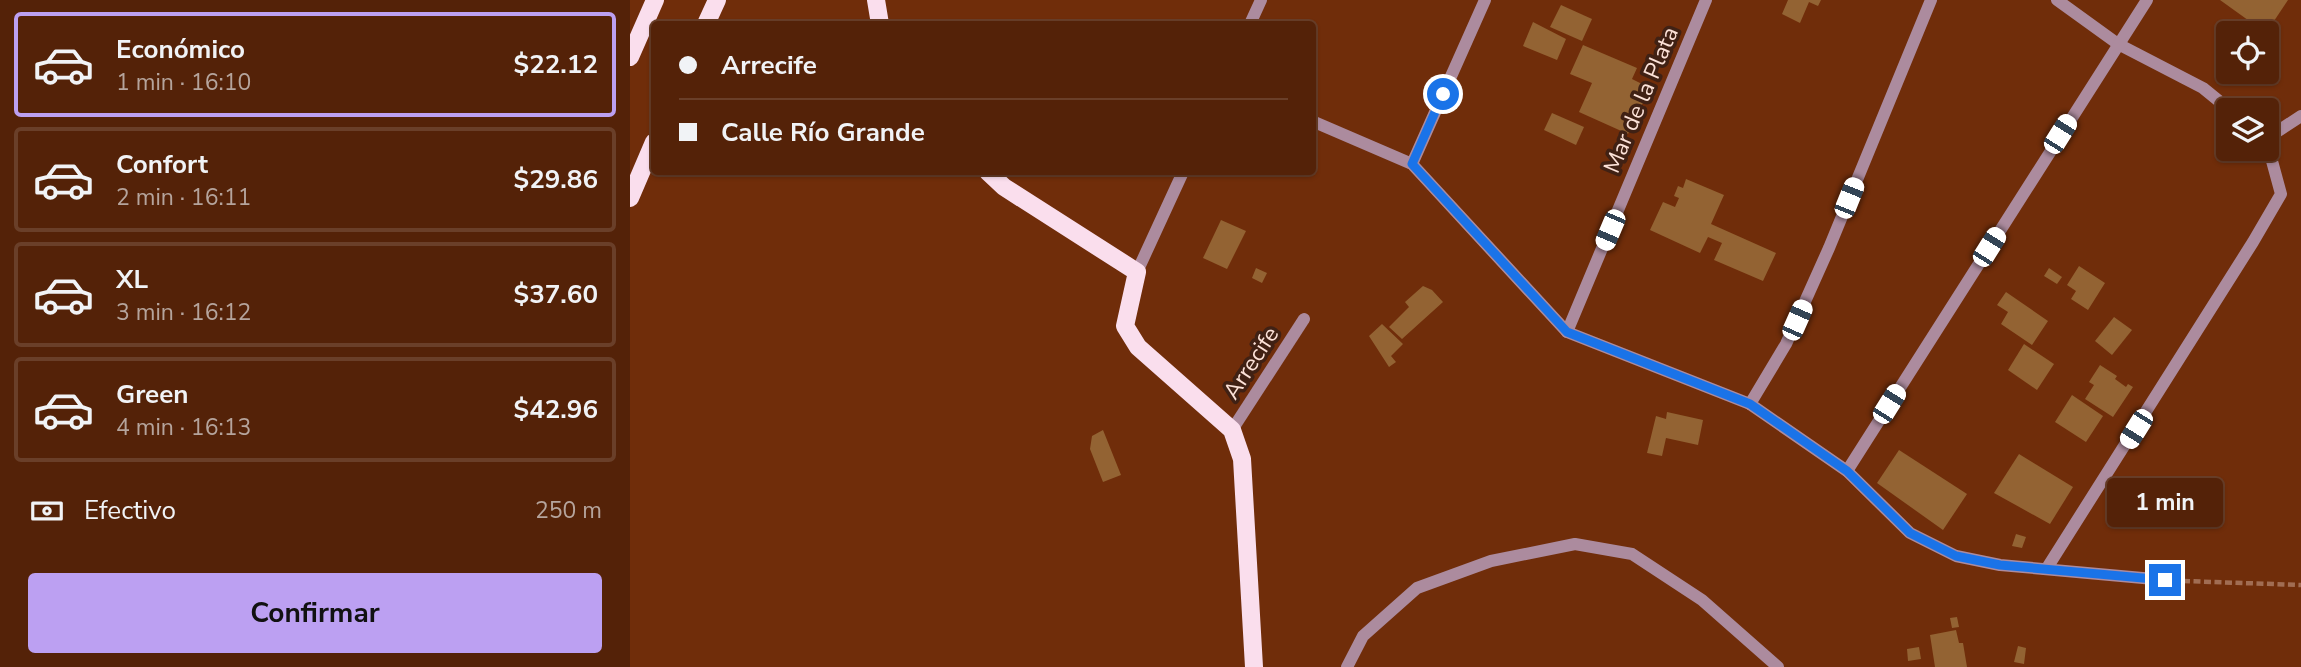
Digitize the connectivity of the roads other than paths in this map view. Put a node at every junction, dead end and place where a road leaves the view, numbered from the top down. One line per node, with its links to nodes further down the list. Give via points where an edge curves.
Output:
1 (655, 0): 14 (main road)
2 (717, 0): 10 (main road)
3 (876, 0): 11 (main road)
4 (1261, 0): 12 (street)
5 (1485, 0): 21 (street)
6 (1706, 0): 27 (street, Mar de la Plata)
7 (1931, 0): 28 (street, via 1786,344)
8 (2057, 0): 13 (street)
9 (2147, 0): 13 (street)
10 (707, 21)
11 (880, 21)
12 (1251, 21)
13 (2118, 44): 15 (street); 30 (street)
14 (630, 57)
15 (2216, 99)
16 (2301, 116): 18 (street)
17 (1316, 123): 21 (street)
18 (2279, 130)
19 (651, 149): 24 (main road)
20 (2272, 161): 31 (street, via 2281,194)
21 (1412, 164): 27 (street)
22 (991, 175): 25 (main road)
23 (1182, 175): 25 (street)
24 (630, 198)
25 (1137, 272): 29 (main road, via 1125,326 1138,347)
26 (1304, 319): 29 (street, Arrecife)
27 (1567, 332): 28 (street)
28 (1750, 404): 30 (street)
29 (1232, 430): 33 (main road, via 1242,459)
30 (1847, 471): 31 (street, via 1910,533 1956,556)
31 (2048, 568): 32 (street)
32 (2165, 580)
33 (1254, 667)
34 (1347, 667): 35 (street, via 1363,636 1417,588 1491,561 1575,544 1632,554 1702,600)
35 (1777, 667)

